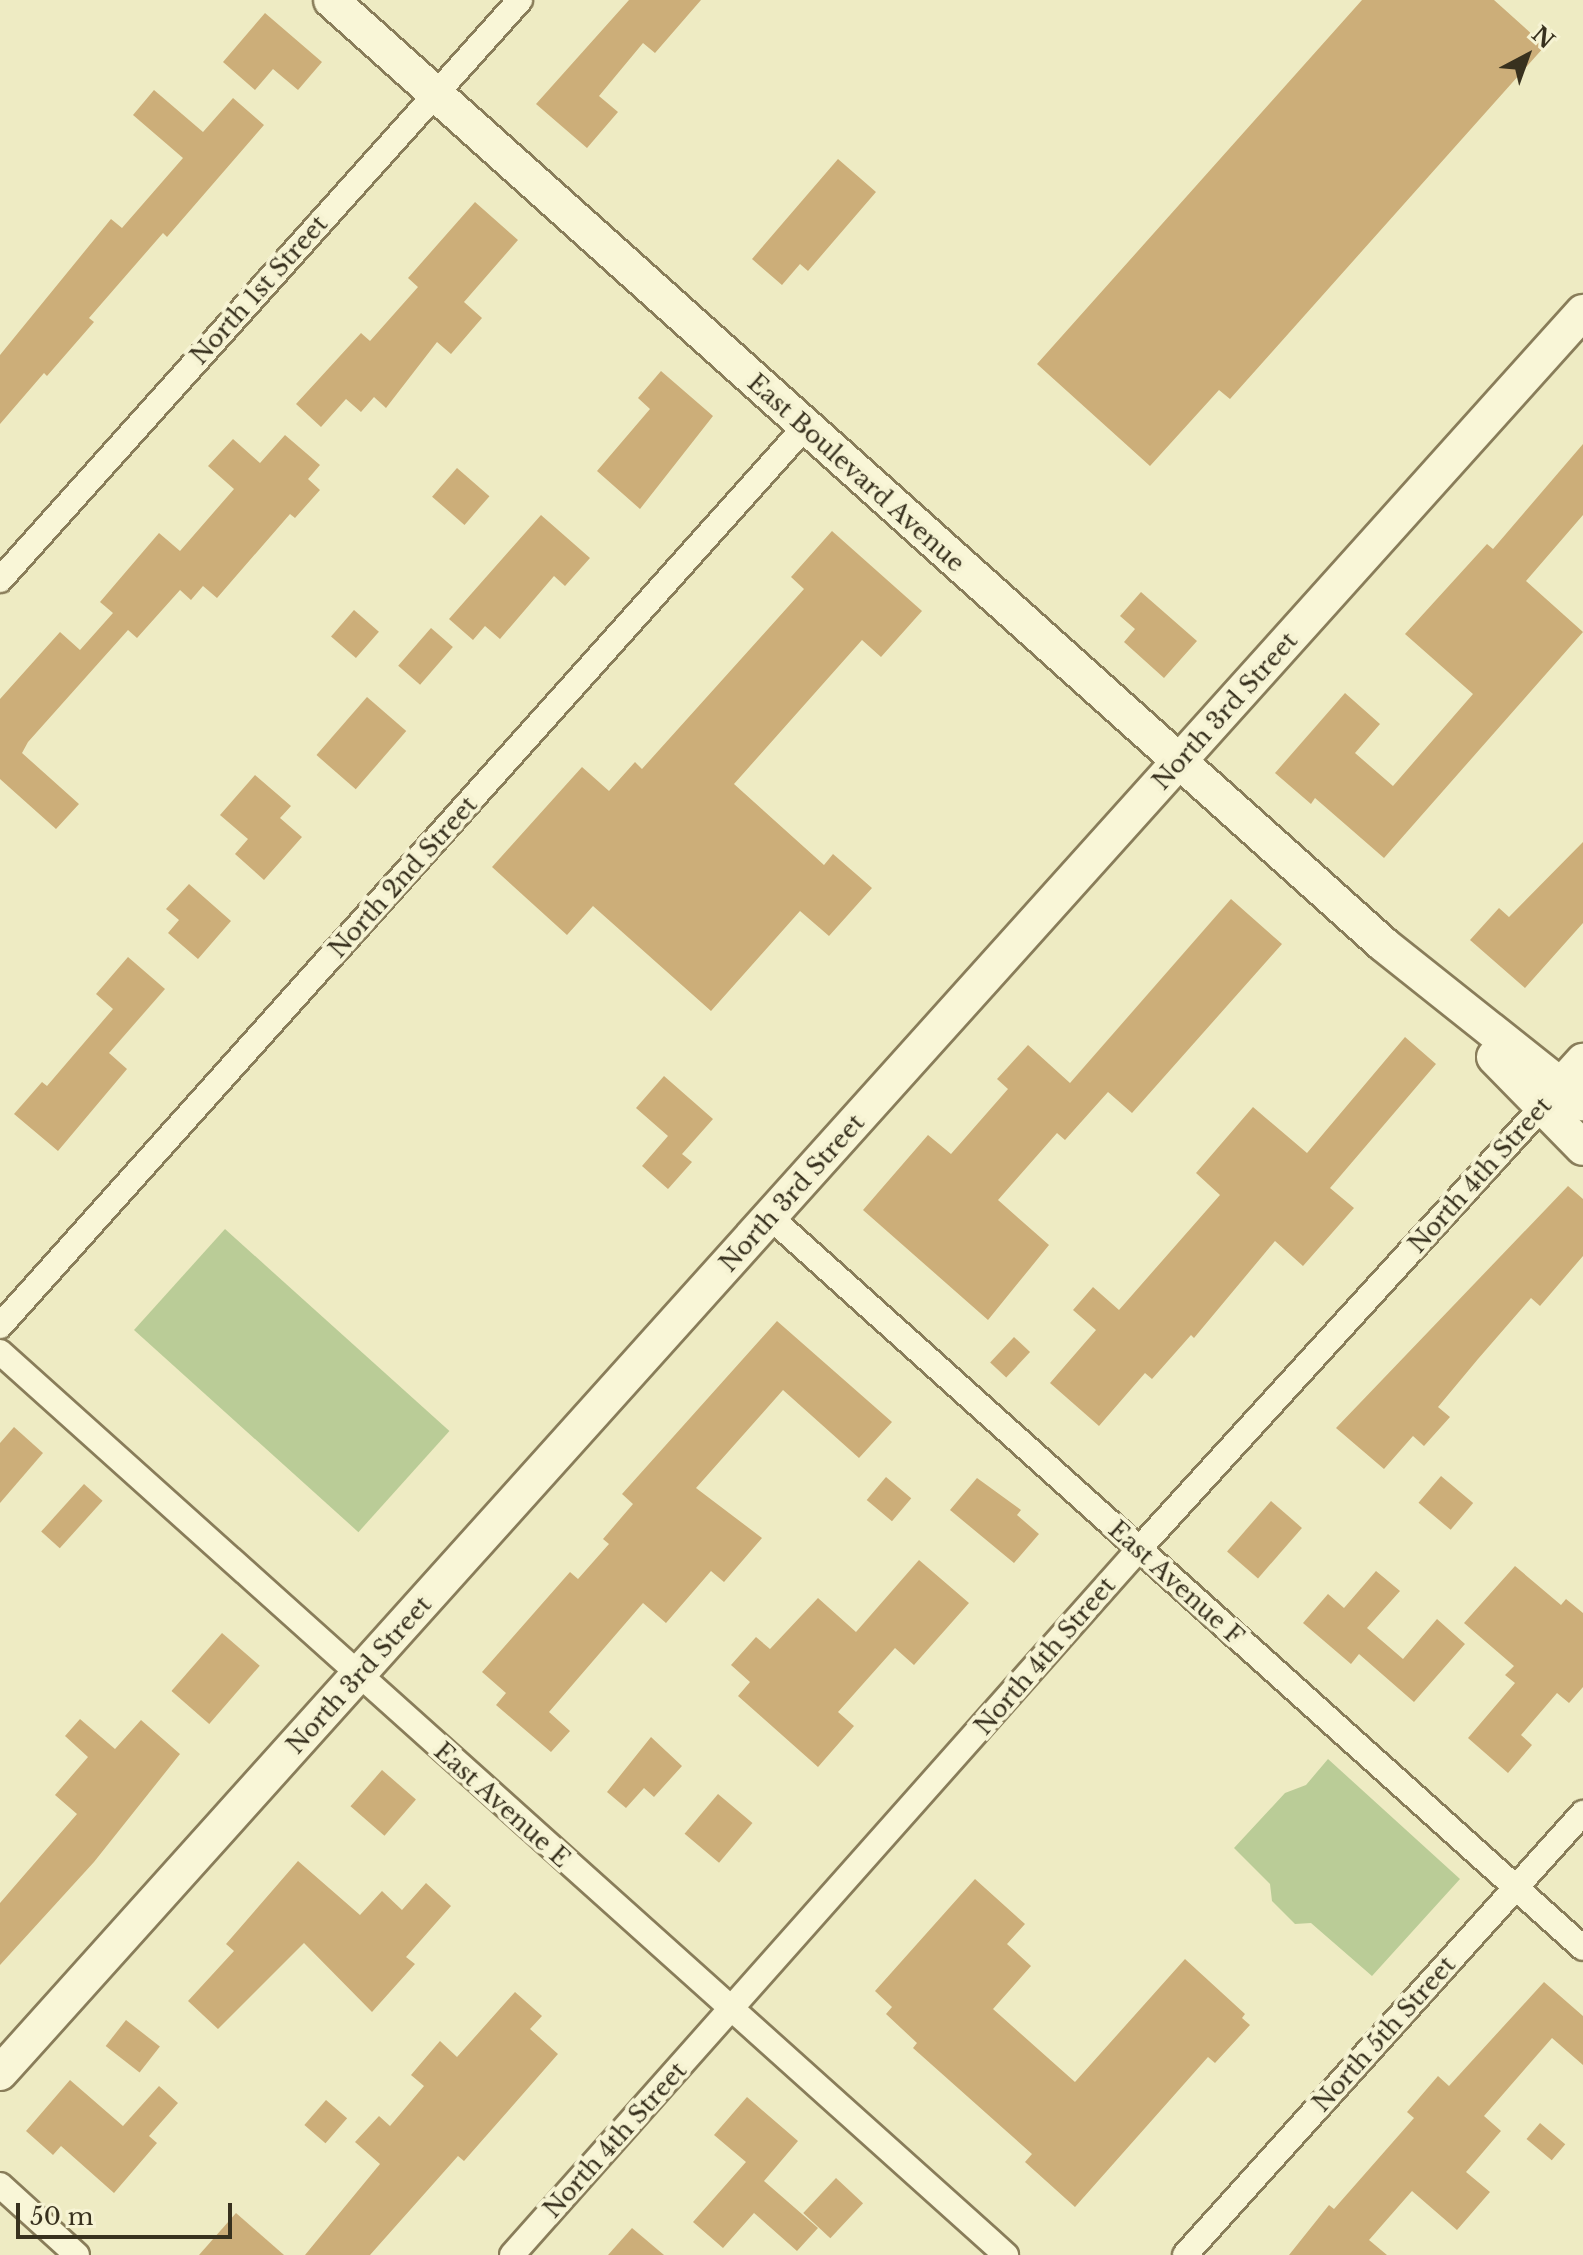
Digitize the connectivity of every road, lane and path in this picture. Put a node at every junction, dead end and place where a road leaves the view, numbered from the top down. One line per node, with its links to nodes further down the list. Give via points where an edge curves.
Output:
1 (331, 0): 3 (street, East Boulevard Avenue)
2 (520, 0): 3 (street, North 1st Street)
3 (435, 93): 5 (street, East Boulevard Avenue); 6 (street, North 1st Street)
4 (1583, 312): 7 (street, North 3rd Street)
5 (805, 427): 7 (street, East Boulevard Avenue); 12 (street, North 2nd Street)
6 (0, 580)
7 (1180, 761): 9 (street, East Boulevard Avenue); 11 (street, North 3rd Street)
8 (1583, 1061): 9 (street, North 4th Street)
9 (1562, 1099): 10 (street, East Boulevard Avenue); 14 (street, North 4th Street)
10 (1583, 1148)
11 (770, 1217): 14 (street, East Avenue F); 15 (street, North 3rd Street)
12 (0, 1326)
13 (0, 1352): 15 (street, East Avenue E)
14 (1139, 1549): 17 (street, East Avenue F); 19 (street, North 4th Street)
15 (358, 1675): 19 (street, East Avenue E); 20 (street, North 3rd Street)
16 (1583, 1813): 17 (street, North 5th Street)
17 (1516, 1888): 18 (street, East Avenue F); 25 (street, North 5th Street)
18 (1583, 1948)
19 (731, 2011): 23 (street, North 4th Street); 24 (street, East Avenue E)
20 (0, 2073)
21 (0, 2185): 22 (street)
22 (77, 2255)
23 (512, 2255)
24 (1006, 2255)
25 (1185, 2255)

